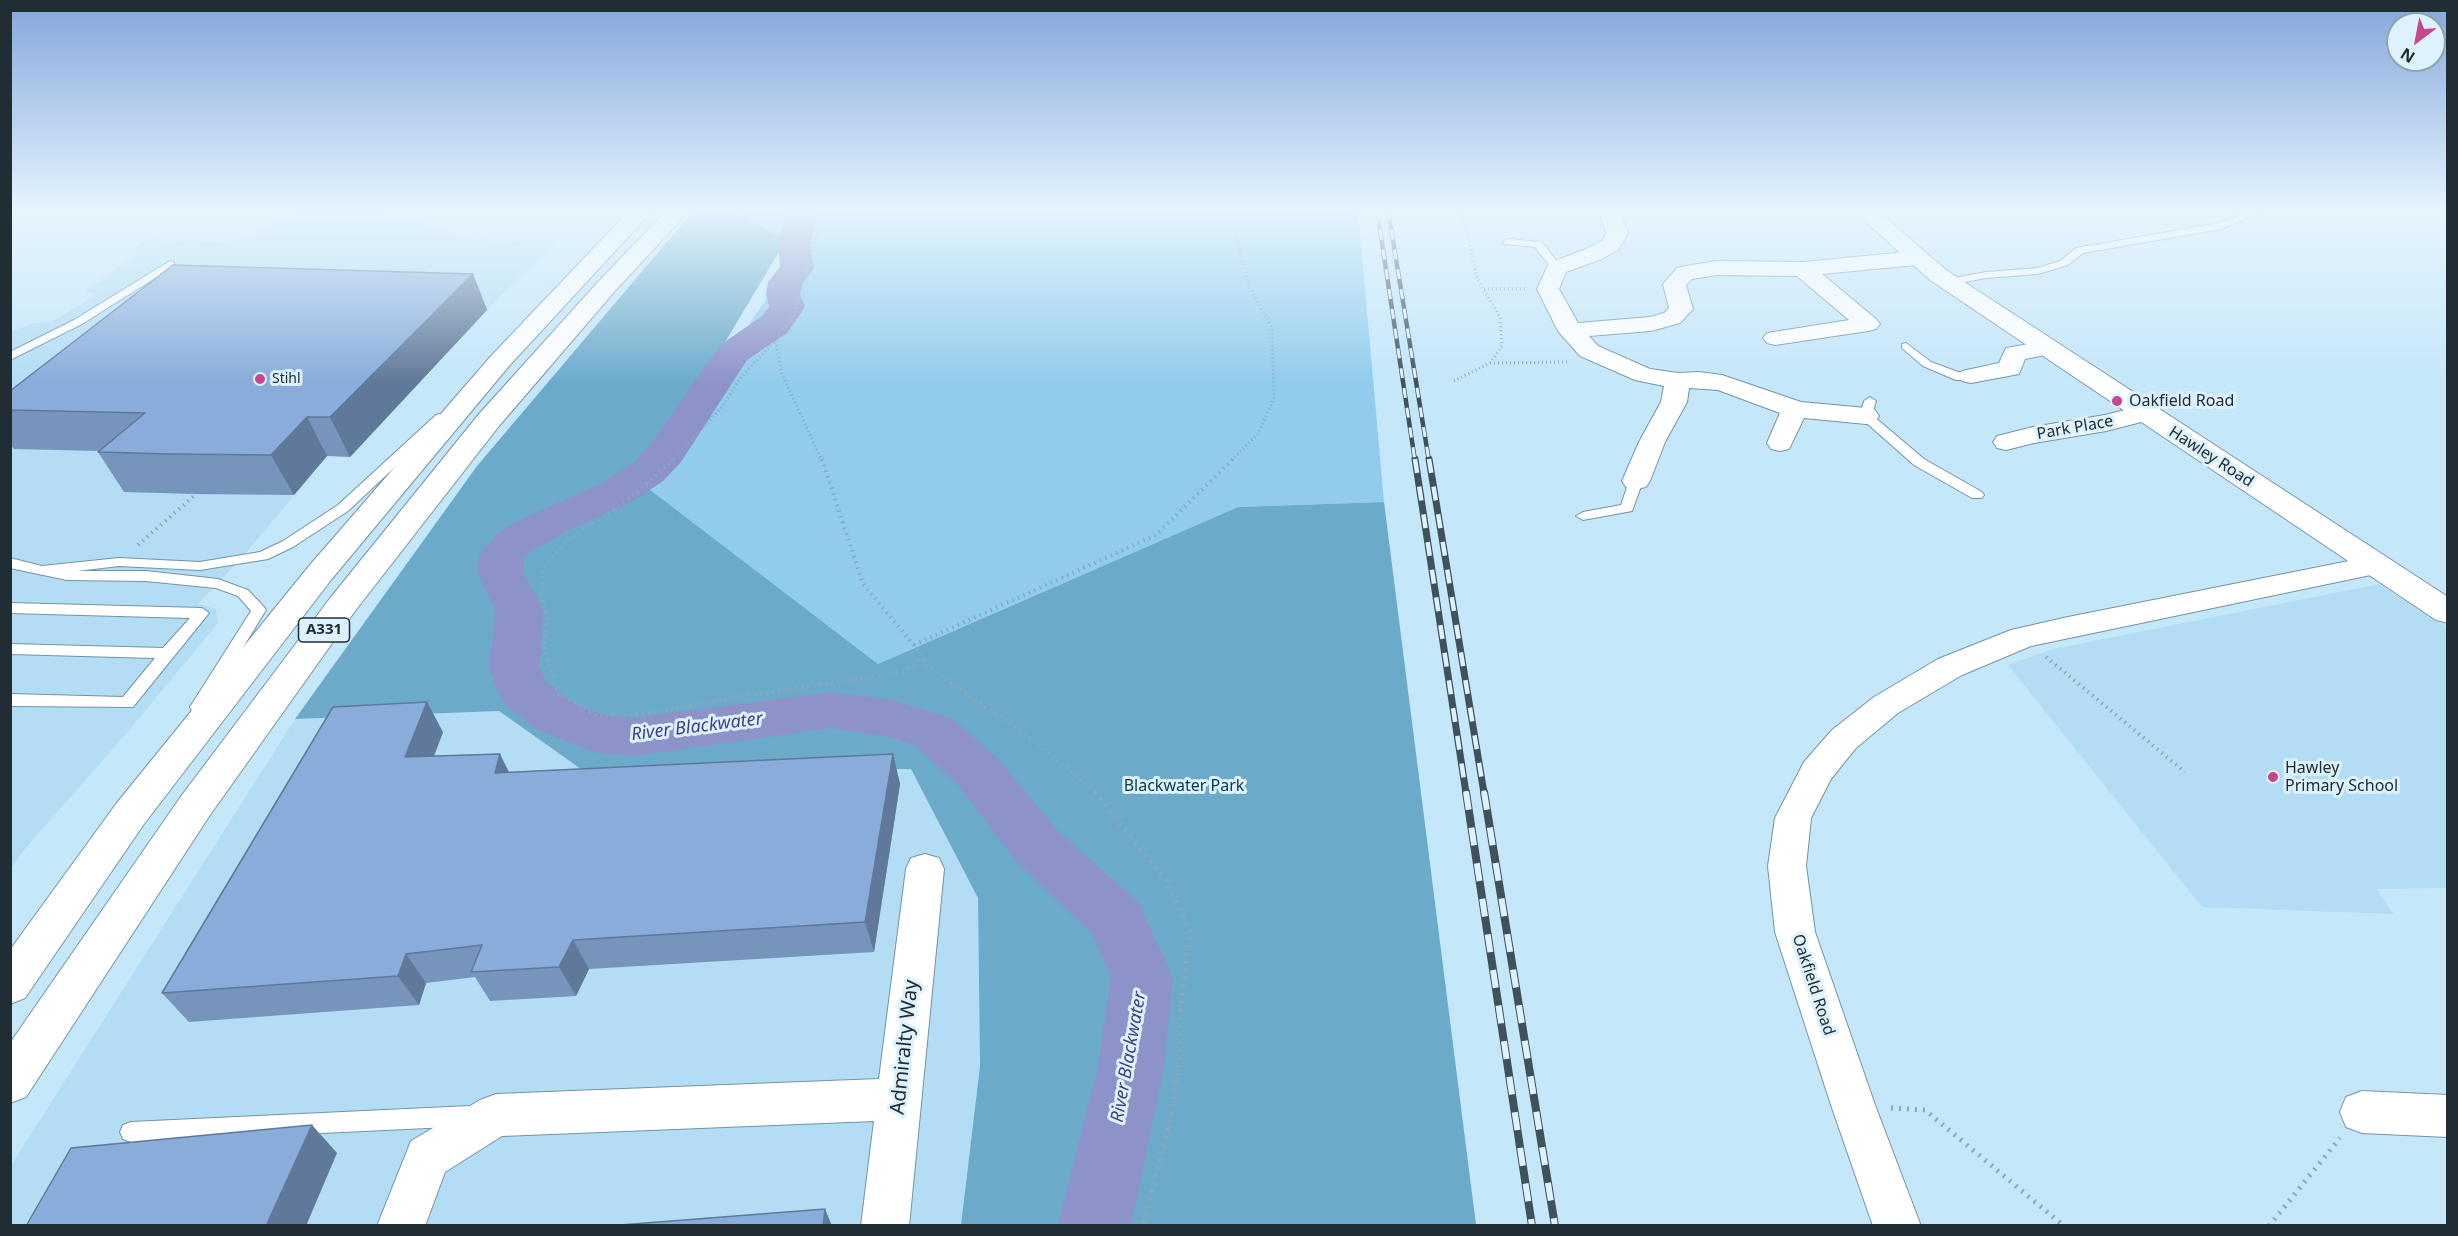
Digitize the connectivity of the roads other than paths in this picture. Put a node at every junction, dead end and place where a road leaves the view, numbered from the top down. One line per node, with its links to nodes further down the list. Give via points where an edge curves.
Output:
1 (164, 268): 16 (lane, via 78,322)
2 (588, 268): 17 (main road, A331)
3 (624, 268): 39 (main road, A331, via 489,420 356,586 196,806)
4 (1548, 268): 10 (lane)
5 (1563, 268): 10 (street)
6 (1817, 268): 9 (street)
7 (1929, 268): 11 (main road, Hawley Road)
8 (2049, 268): 11 (lane)
9 (1803, 269): 12 (street, via 1717,268 1685,273 1674,284 1681,309 1672,318 1651,324); 13 (street, via 1868,324)
10 (1553, 279): 12 (street)
11 (1948, 282): 15 (main road, Hawley Road)
12 (1570, 331): 19 (street, via 1589,351 1613,363 1644,375)
13 (1775, 338)
14 (1906, 346): 18 (lane, via 1927,364 1956,376)
15 (2046, 348): 18 (street, via 2015,353 2010,369); 22 (main road, Hawley Road)
16 (10, 357)
17 (500, 361): 30 (lane, via 343,508 263,556 200,566 119,562); 36 (main road, A331, via 320,573)
18 (1971, 376)
19 (1678, 381): 20 (street, via 1722,383); 25 (street, via 1674,402)
20 (1796, 409): 21 (street, via 1817,413); 24 (street)
21 (1868, 409): 26 (lane, via 1919,462)
22 (2144, 413): 23 (street, Park Place); 28 (main road, Hawley Road)
23 (2006, 442)
24 (1780, 443)
25 (1636, 481): 27 (lane, via 1626,508)
26 (1977, 495)
27 (1583, 516)
28 (2374, 565): 32 (main road, Hawley Road); 47 (street, Oakfield Road, via 2022,638 1950,667 1886,705 1844,739 1817,771 1793,818 1787,866 1795,932)
29 (14, 568): 30 (lane)
30 (46, 569): 36 (lane, via 67,575 146,576 218,584 243,593 259,610)
31 (10, 608): 34 (lane, via 202,613)
32 (2448, 612)
33 (10, 649): 34 (lane)
34 (167, 653): 35 (lane, via 127,703)
35 (10, 700)
36 (130, 814): 38 (main road, A331)
37 (925, 869): 40 (street, Admiralty Way)
38 (10, 986)
39 (10, 1082)
40 (900, 1099): 42 (street); 46 (street, Admiralty Way)
41 (2362, 1112): 43 (street)
42 (496, 1115): 44 (lane); 45 (street, via 427,1157)
43 (2448, 1116)
44 (131, 1132)
45 (401, 1226)
46 (885, 1226)
47 (1897, 1226)

